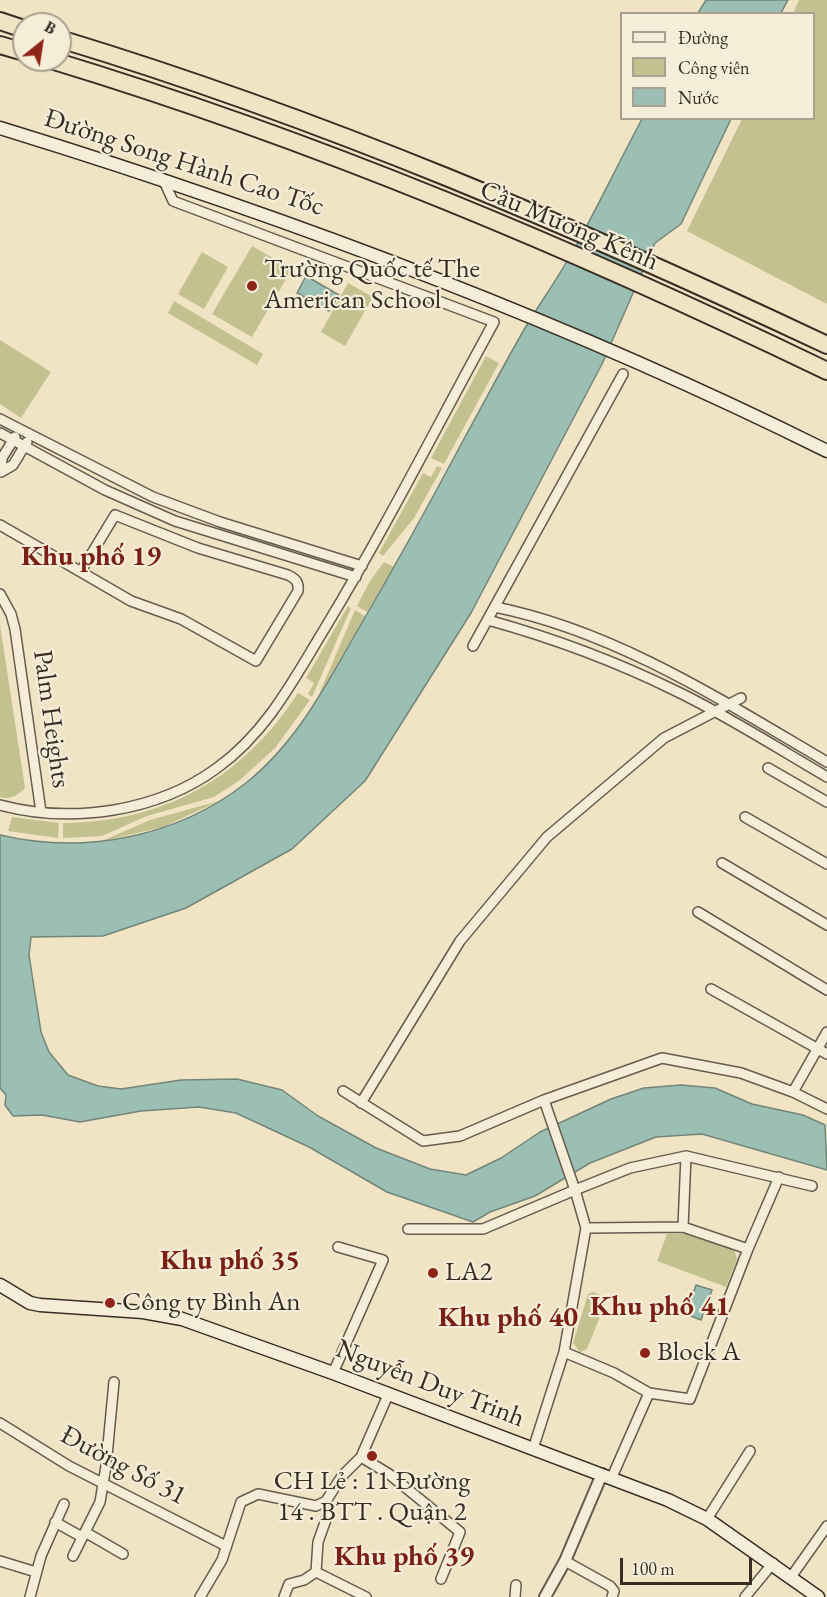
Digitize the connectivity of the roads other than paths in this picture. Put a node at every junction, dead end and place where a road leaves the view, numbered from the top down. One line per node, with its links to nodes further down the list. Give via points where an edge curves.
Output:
1 (72, 43): 5 (highway, Cầu Mương Kênh, via 293,117 565,225)
2 (72, 66): 6 (highway, Cầu Mương Kênh, via 287,139 556,246)
3 (0, 128): 4 (main road, Đường Song Hành Cao Tốc)
4 (163, 178): 14 (main road, Đường Song Hành Cao Tốc, via 353,245 527,315); 19 (street, via 173,201 494,322)
5 (827, 345)
6 (827, 371)
7 (623, 374): 23 (street)
8 (0, 420): 9 (street)
9 (19, 430): 11 (street); 12 (street)
10 (0, 433): 12 (street)
11 (30, 436): 13 (street); 19 (street, via 153,497)
12 (12, 441): 13 (street); 15 (street)
13 (24, 447): 16 (street); 21 (street, via 175,521)
14 (827, 451)
15 (1, 458): 16 (street); 17 (street)
16 (13, 465): 17 (street)
17 (0, 473)
18 (0, 525): 20 (street)
19 (362, 566): 21 (street)
20 (81, 571): 20 (street, via 131,601 181,619 256,662 298,591 295,578 198,548 115,515)
21 (356, 577): 34 (street, via 270,717 218,768 182,788 133,806 84,813)
22 (0, 594): 34 (street, Palm Heights, via 12,614 15,629)
23 (495, 607): 24 (street); 27 (street, via 609,644)
24 (488, 620): 25 (street); 28 (street, via 595,654)
25 (473, 646)
26 (741, 698): 27 (street)
27 (729, 705): 28 (street); 29 (street)
28 (714, 711): 31 (street); 48 (street, via 664,738 547,837 460,941)
29 (827, 762)
30 (768, 768): 32 (street)
31 (827, 777)
32 (827, 801)
33 (0, 804): 34 (street, Palm Heights)
34 (41, 812)
35 (744, 817): 37 (street)
36 (722, 863): 39 (street)
37 (827, 864)
38 (698, 912): 41 (street)
39 (827, 925)
40 (711, 989): 43 (street)
41 (827, 990)
42 (827, 1032): 43 (street)
43 (817, 1049): 44 (street); 46 (street)
44 (827, 1054)
45 (343, 1091): 48 (street)
46 (793, 1092): 47 (street, via 741,1073 662,1058); 49 (street)
47 (544, 1100): 48 (street, via 460,1136 423,1141); 53 (street)
48 (362, 1103)
49 (827, 1109)
50 (686, 1156): 51 (street); 53 (street, via 630,1168); 54 (street)
51 (779, 1177): 52 (street); 58 (street)
52 (812, 1185)
53 (575, 1190): 55 (street); 56 (street, via 483,1230)
54 (683, 1227): 55 (street); 58 (street)
55 (586, 1228): 60 (street)
56 (408, 1229)
57 (338, 1247): 61 (street, via 383,1260)
58 (748, 1249): 63 (street, via 690,1399)
59 (0, 1285): 61 (main road, Nguyễn Duy Trinh, via 40,1305 143,1312 182,1319)
60 (564, 1352): 63 (street); 66 (street)
61 (333, 1373): 64 (main road, Nguyễn Duy Trinh)
62 (114, 1383): 70 (street)
63 (649, 1393): 69 (street)
64 (388, 1395): 66 (main road, Nguyễn Duy Trinh); 68 (street)
65 (0, 1423): 70 (street, Đường Số 31)
66 (534, 1449): 69 (main road, Nguyễn Duy Trinh)
67 (750, 1451): 73 (street)
68 (361, 1457): 71 (street, via 342,1476); 86 (street, via 389,1474 460,1532)
69 (607, 1476): 73 (main road, Nguyễn Duy Trinh); 81 (street)
70 (103, 1484): 76 (street, via 100,1502); 77 (street, Đường Số 31)
71 (326, 1501): 77 (street, via 315,1506 258,1494 241,1502); 84 (street, via 328,1514 318,1542)
72 (64, 1504): 74 (street)
73 (707, 1519): 82 (main road, Nguyễn Duy Trinh)
74 (55, 1522): 76 (street); 83 (street)
75 (827, 1526): 85 (street)
76 (83, 1535): 78 (street); 79 (street)
77 (226, 1546): 89 (street)
78 (123, 1554)
79 (73, 1556)
80 (0, 1561): 83 (street)
81 (565, 1561): 93 (street); 94 (street, via 610,1586 614,1591)
82 (773, 1563): 85 (main road, Nguyễn Duy Trinh); 95 (street)
83 (36, 1572): 88 (street)
84 (316, 1572): 90 (street, via 289,1584); 91 (street)
85 (791, 1577): 96 (main road, Nguyễn Duy Trinh)
86 (441, 1579)
87 (516, 1585): 92 (street)
88 (30, 1597)
89 (200, 1597)
90 (284, 1597)
91 (366, 1597)
92 (515, 1597)
93 (545, 1597)
94 (612, 1597)
95 (745, 1597)
96 (818, 1597)

